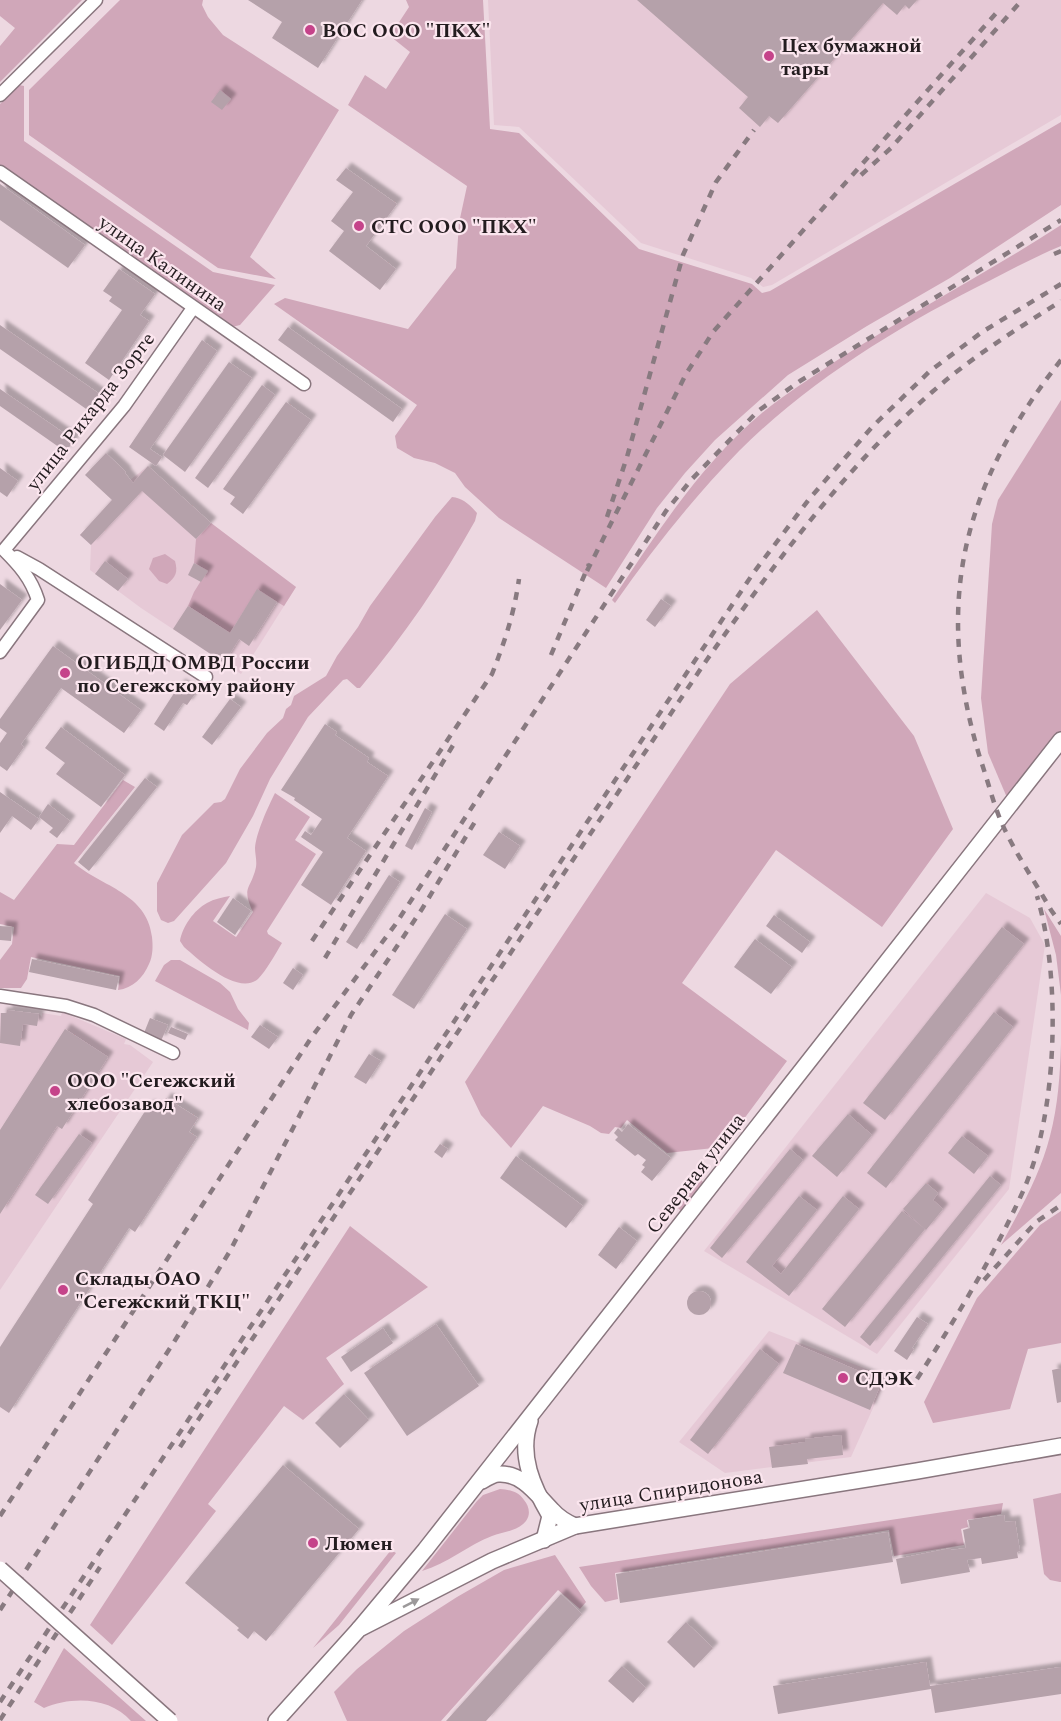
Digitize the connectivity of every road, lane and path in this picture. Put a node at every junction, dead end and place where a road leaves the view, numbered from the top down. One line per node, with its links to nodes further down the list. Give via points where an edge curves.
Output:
1 (96, 0): 2 (street)
2 (0, 95)
3 (0, 172): 4 (street, улица Калинина)
4 (193, 308): 5 (street, улица Калинина); 6 (street, улица Рихарда Зорге, via 124,406)
5 (304, 384)
6 (2, 548): 7 (street, via 25,571 38,600); 8 (street)
7 (0, 652)
8 (206, 677)
9 (1061, 740): 12 (street, Северная улица)
10 (0, 996): 11 (street, via 66,1006 94,1015)
11 (173, 1053)
12 (533, 1413): 14 (street, Северная улица); 15 (street, via 526,1434 526,1462)
13 (1061, 1446): 16 (street, улица Спиридонова)
14 (479, 1482): 15 (street, via 498,1473 518,1477); 19 (street, Северная улица)
15 (537, 1494): 16 (street, via 557,1516); 17 (street, via 550,1516)
16 (575, 1526): 17 (street, улица Спиридонова)
17 (544, 1540): 19 (street, улица Спиридонова, one-way to 17, via 492,1561)
18 (0, 1569): 21 (street, bridge)
19 (359, 1629): 20 (street, улица Спиридонова)
20 (285, 1718)
21 (170, 1721)

